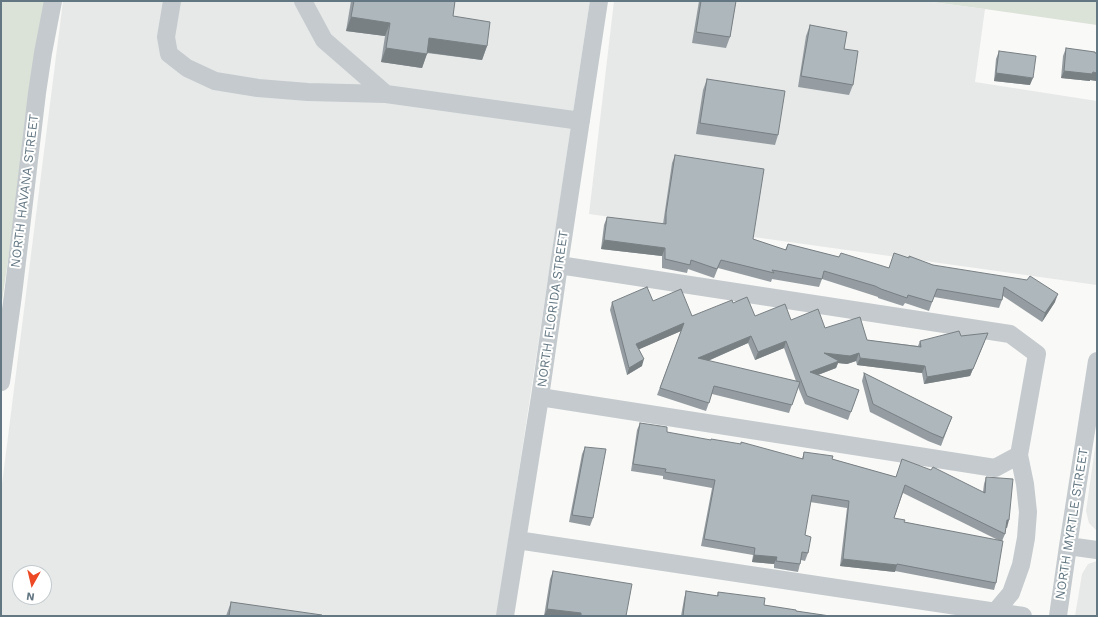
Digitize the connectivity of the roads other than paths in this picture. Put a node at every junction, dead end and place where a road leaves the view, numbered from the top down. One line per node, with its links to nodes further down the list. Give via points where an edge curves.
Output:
1 (53, 1): 9 (street, NORTH HAVANA STREET, via 36,100)
2 (172, 1): 5 (street, via 166,37 169,54 188,68 215,81 308,92)
3 (303, 1): 5 (street, via 324,40)
4 (599, 1): 6 (street, NORTH FLORIDA STREET)
5 (386, 94): 6 (street)
6 (581, 121): 7 (street, NORTH FLORIDA STREET)
7 (559, 265): 10 (street, NORTH FLORIDA STREET); 11 (street, via 1010,334 1037,354)
8 (1097, 361): 13 (street, NORTH MYRTLE STREET)
9 (2, 374)
10 (540, 397): 11 (street, via 995,468); 12 (street, NORTH FLORIDA STREET)
11 (1019, 455): 15 (street, via 1028,512 1026,538 1011,593)
12 (517, 540): 15 (street); 16 (street, NORTH FLORIDA STREET)
13 (1068, 546): 14 (street); 18 (street, NORTH MYRTLE STREET)
14 (1097, 550)
15 (995, 612): 17 (street)
16 (505, 616)
17 (1023, 616)
18 (1058, 616)

